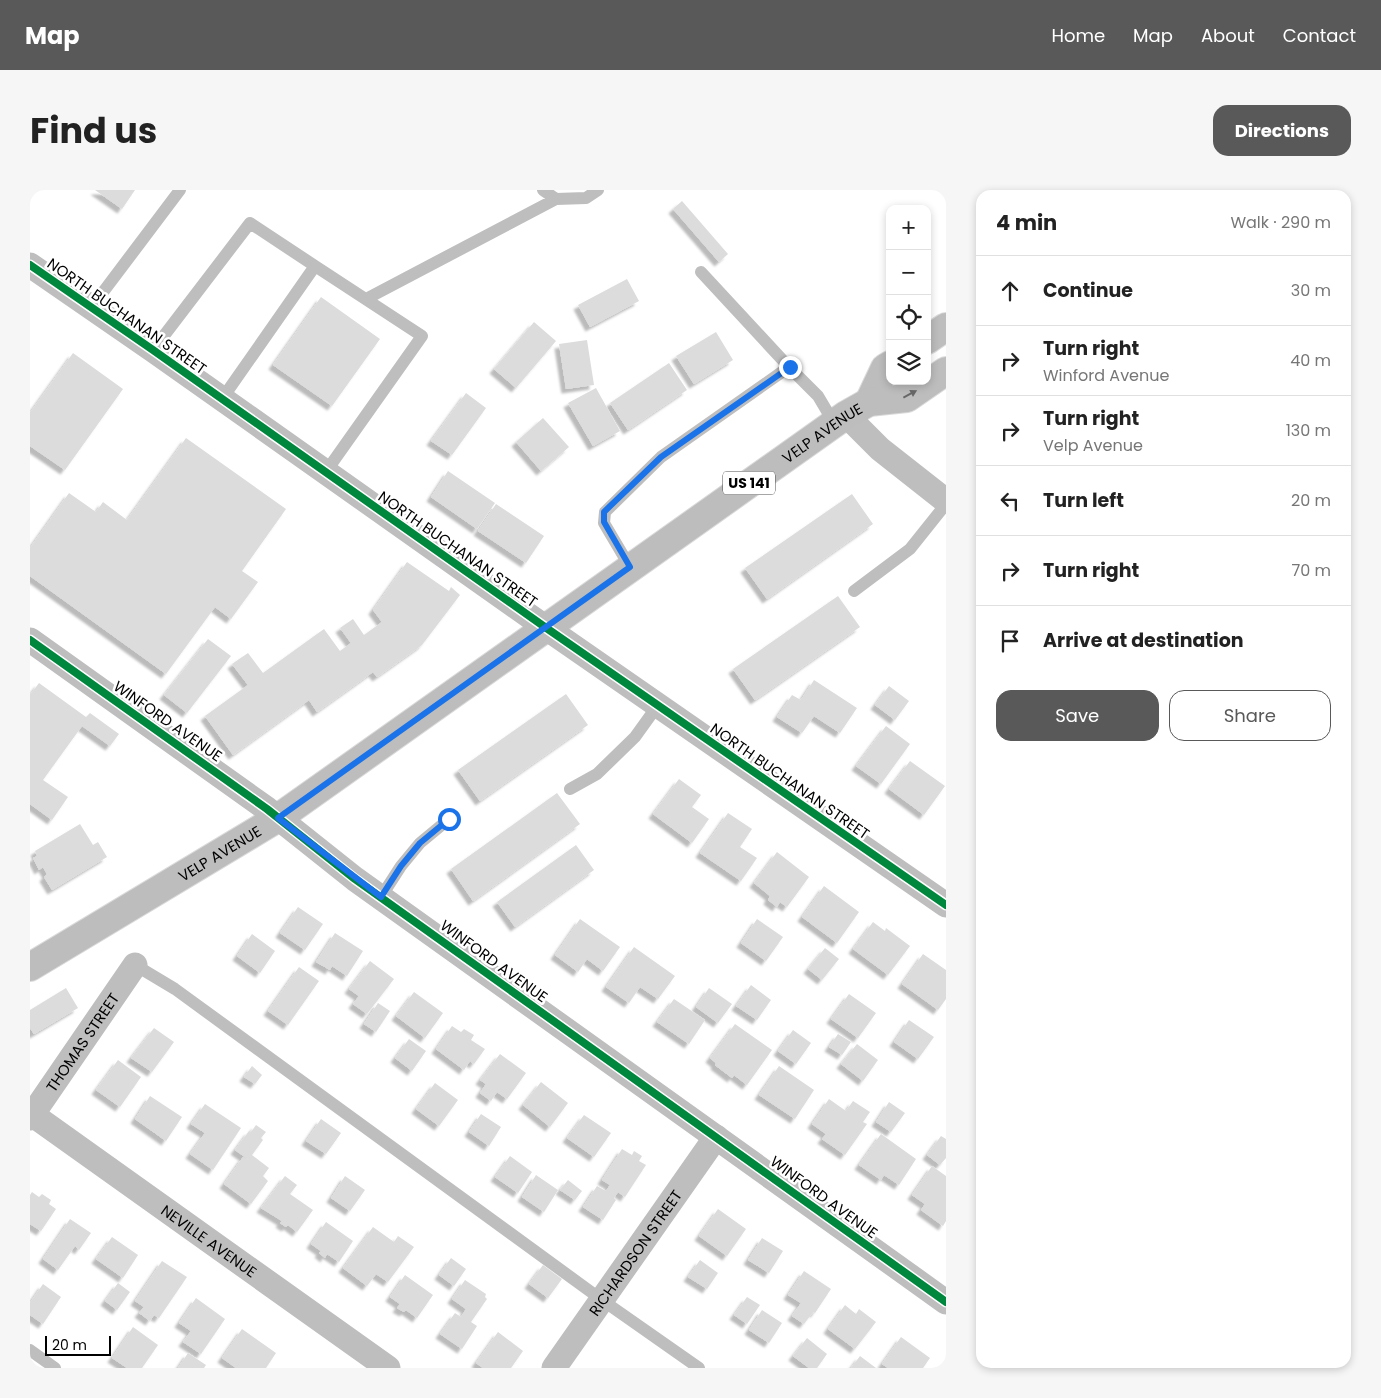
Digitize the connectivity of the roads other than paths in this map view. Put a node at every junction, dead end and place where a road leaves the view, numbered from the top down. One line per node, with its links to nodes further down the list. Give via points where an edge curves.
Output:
1 (180, 190): 9 (lane)
2 (544, 190): 4 (lane)
3 (598, 190): 4 (lane, via 586,198)
4 (556, 199): 8 (lane)
5 (30, 265): 9 (street, NORTH BUCHANAN STREET)
6 (315, 266): 8 (lane); 12 (lane, via 250,223); 16 (lane)
7 (701, 272): 13 (lane)
8 (366, 299): 18 (lane, via 422,336)
9 (91, 308): 12 (street, NORTH BUCHANAN STREET)
10 (946, 327): 11 (main road)
11 (931, 337)
12 (154, 350): 16 (street, NORTH BUCHANAN STREET)
13 (790, 367): 17 (lane, via 818,396); 20 (lane, via 661,457 604,512 604,522)
14 (886, 367): 17 (main road, VELP AVENUE / US 141)
15 (946, 371): 17 (main road, VELP AVENUE / US 141, one-way to 15, via 907,398)
16 (222, 399): 18 (street, NORTH BUCHANAN STREET)
17 (849, 413): 19 (street, via 880,449); 20 (main road, VELP AVENUE / US 141)
18 (325, 473): 22 (street, NORTH BUCHANAN STREET)
19 (946, 502): 21 (lane, via 910,550)
20 (630, 567): 22 (main road, VELP AVENUE / US 141)
21 (854, 591)
22 (546, 627): 24 (street, NORTH BUCHANAN STREET); 26 (main road, VELP AVENUE / US 141)
23 (30, 640): 26 (street, WINFORD AVENUE)
24 (658, 705): 25 (lane, via 635,737 597,774); 29 (street, NORTH BUCHANAN STREET)
25 (570, 790)
26 (278, 818): 28 (street, WINFORD AVENUE); 31 (main road, VELP AVENUE / US 141)
27 (449, 819): 28 (lane, via 420,843)
28 (381, 897): 33 (street, WINFORD AVENUE)
29 (946, 905)
30 (135, 965): 32 (street, THOMAS STREET); 34 (lane, via 175,989)
31 (30, 968)
32 (31, 1115): 38 (street, NEVILLE AVENUE)
33 (716, 1137): 34 (street, RICHARDSON STREET); 35 (street, WINFORD AVENUE)
34 (602, 1300): 39 (street, RICHARDSON STREET); 40 (lane)
35 (946, 1302)
36 (30, 1350): 37 (lane)
37 (55, 1368)
38 (388, 1368)
39 (554, 1368)
40 (698, 1368)

